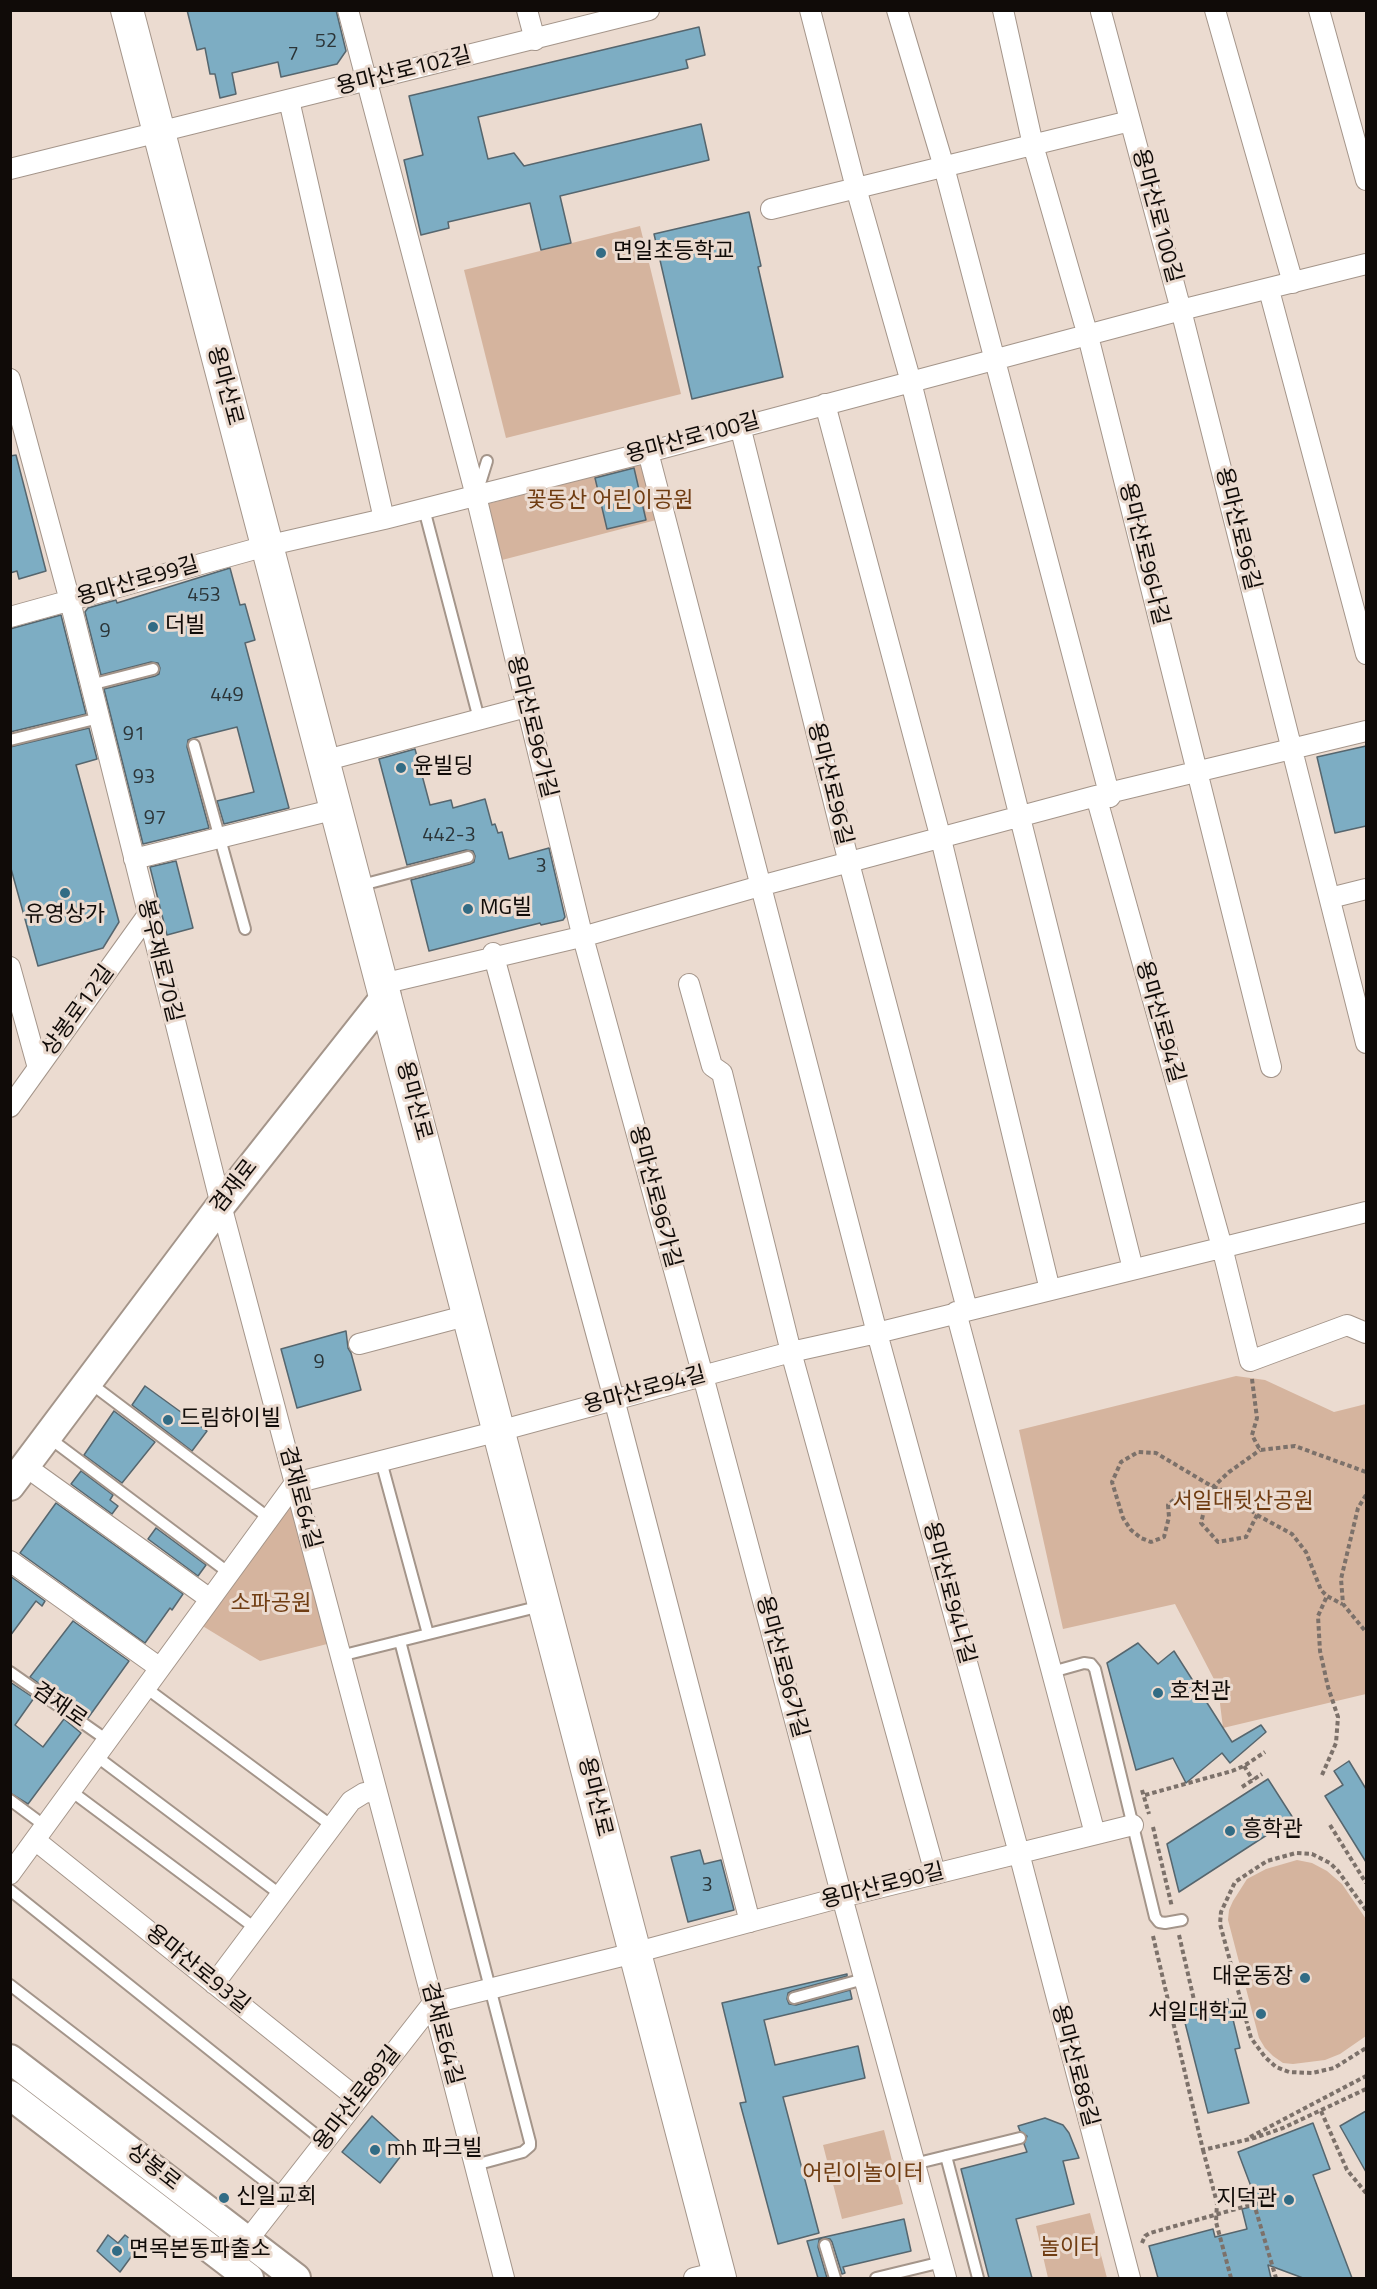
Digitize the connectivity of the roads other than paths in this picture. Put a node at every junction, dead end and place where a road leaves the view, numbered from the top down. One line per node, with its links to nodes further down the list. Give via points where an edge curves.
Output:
1 (127, 10): 15 (main road, 용마산로)
2 (348, 10): 12 (street)
3 (527, 10): 11 (street)
4 (650, 10): 11 (street, 용마산로102길)
5 (810, 10): 20 (street)
6 (897, 10): 17 (street, 용마산로94길)
7 (1003, 10): 16 (street)
8 (1215, 10): 23 (street)
9 (1319, 10): 19 (street)
10 (1102, 11): 14 (street, 용마산로100길)
11 (535, 40): 12 (street, 용마산로102길)
12 (366, 81): 13 (street, 용마산로102길); 34 (street)
13 (289, 100): 15 (street, 용마산로102길); 36 (street)
14 (1130, 121): 16 (street, 용마산로100길); 25 (street, 용마산로100길)
15 (158, 132): 18 (street, 용마산로102길); 37 (main road, 용마산로)
16 (1033, 145): 17 (street, 용마산로100길); 26 (street)
17 (944, 167): 20 (street, 용마산로100길); 27 (street, 용마산로94길)
18 (10, 169)
19 (1366, 180)
20 (856, 188): 21 (street, 용마산로100길); 29 (street)
21 (771, 209)
22 (1366, 264): 23 (street, 용마산로100길)
23 (1293, 284): 24 (street, 용마산로100길)
24 (1269, 290): 25 (street, 용마산로100길); 40 (street)
25 (1181, 310): 26 (street, 용마산로100길); 49 (street, 용마산로96길)
26 (1088, 336): 27 (street, 용마산로100길); 51 (street, 용마산로96나길)
27 (994, 360): 29 (street, 용마산로100길); 52 (street, 용마산로94길)
28 (10, 379): 38 (street, 봉우재로70길)
29 (911, 382): 30 (street, 용마산로100길); 54 (street)
30 (825, 404): 31 (street, 용마산로100길); 56 (street)
31 (740, 426): 32 (street, 용마산로100길); 59 (street, 용마산로96길)
32 (648, 452): 34 (street, 용마산로100길); 61 (street)
33 (487, 461): 34 (lane)
34 (476, 495): 35 (street, 용마산로100길); 43 (street, 용마산로96가길)
35 (424, 509): 36 (street, 용마산로100길); 45 (lane)
36 (384, 519): 37 (street, 용마산로100길)
37 (266, 546): 38 (street, 용마산로99길); 50 (main road, 용마산로)
38 (70, 601): 39 (street, 용마산로99길); 42 (street, 봉우재로70길)
39 (10, 617)
40 (1366, 654)
41 (153, 669): 42 (lane)
42 (90, 685): 44 (street, 봉우재로70길)
43 (526, 707): 45 (street); 66 (street, 용마산로96가길)
44 (99, 718): 47 (lane); 58 (street, 봉우재로70길)
45 (479, 719): 50 (street)
46 (1366, 731): 49 (street, 용마산로96길)
47 (10, 740)
48 (194, 745): 55 (lane)
49 (1292, 748): 51 (street, 용마산로96길); 63 (street)
50 (323, 761): 53 (main road, 용마산로)
51 (1198, 772): 52 (street, 용마산로96길); 72 (street)
52 (1105, 795): 54 (street, 용마산로96길); 77 (street, 용마산로94길)
53 (336, 809): 55 (street); 60 (main road, 용마산로)
54 (1020, 817): 56 (street, 용마산로96길); 78 (street)
55 (220, 838): 58 (street); 65 (lane)
56 (940, 839): 59 (street, 용마산로96길); 79 (street)
57 (468, 857): 60 (lane)
58 (134, 859): 64 (street, 봉우재로70길)
59 (849, 863): 61 (street, 용마산로96길); 80 (street)
60 (357, 886): 70 (main road, 용마산로)
61 (760, 886): 66 (street, 용마산로96길); 82 (street)
62 (1366, 889): 63 (street)
63 (1330, 898): 71 (street)
64 (147, 916): 73 (street, 상봉로12길); 75 (street, 봉우재로70길)
65 (245, 929)
66 (582, 936): 67 (street, 용마산로96길); 86 (street, 용마산로96가길)
67 (494, 955): 70 (street, 용마산로96길); 88 (street)
68 (12, 977): 73 (street)
69 (689, 984): 85 (street, via 711,1066 722,1073)
70 (384, 990): 75 (main road, 겸재로); 81 (main road, 용마산로)
71 (1366, 1043)
72 (1271, 1067)
73 (38, 1068): 74 (street, 상봉로12길)
74 (10, 1107)
75 (221, 1204): 87 (main road, 겸재로); 93 (street, 겸재로64길)
76 (1366, 1212): 77 (street, 용마산로94길)
77 (1222, 1247): 78 (street, 용마산로94길); 83 (street, 용마산로94길, via 1250,1361 1347,1325)
78 (1132, 1269): 79 (street, 용마산로94길)
79 (1050, 1290): 80 (street, 용마산로94길)
80 (962, 1311): 82 (street, 용마산로94길); 104 (street)
81 (469, 1315): 84 (street); 89 (main road, 용마산로)
82 (877, 1333): 85 (street, 용마산로94길); 114 (street, 용마산로94나길)
83 (1366, 1333)
84 (359, 1344)
85 (791, 1352): 86 (street, 용마산로94길); 115 (street)
86 (703, 1376): 88 (street, 용마산로94길); 119 (street, 용마산로96가길)
87 (88, 1382): 90 (main road, 겸재로); 94 (lane)
88 (614, 1399): 89 (street, 용마산로94길); 120 (street)
89 (499, 1431): 91 (street); 98 (main road, 용마산로)
90 (47, 1437): 92 (main road, 겸재로); 96 (lane)
91 (381, 1461): 93 (street); 99 (lane)
92 (18, 1476): 97 (street, 겸재로)
93 (295, 1483): 94 (street); 101 (street, 겸재로64길)
94 (269, 1518): 96 (street)
95 (10, 1561): 102 (street)
96 (229, 1573): 97 (street)
97 (210, 1599): 102 (street)
98 (544, 1605): 99 (lane); 123 (main road, 용마산로)
99 (428, 1634): 100 (lane)
100 (400, 1641): 101 (lane); 127 (lane)
101 (340, 1656): 108 (street, 겸재로64길)
102 (160, 1668): 105 (street)
103 (10, 1672): 106 (lane, 겸재로)
104 (1052, 1672): 110 (lane, via 1084,1663 1095,1669); 113 (street)
105 (146, 1688): 106 (street); 111 (lane)
106 (102, 1748): 107 (street); 118 (lane)
107 (71, 1791): 112 (street); 122 (lane)
108 (376, 1791): 111 (street, via 351,1801); 129 (street, 겸재로64길)
109 (10, 1800): 112 (lane, 용마산로93길)
110 (1133, 1825): 113 (street, 용마산로90길); 121 (lane, via 1155,1917 1159,1922)
111 (332, 1826): 118 (street)
112 (40, 1833): 116 (street); 125 (street, 용마산로93길)
113 (1095, 1834): 114 (street, 용마산로90길)
114 (1019, 1853): 115 (street, 용마산로90길); 149 (street, 용마산로86길)
115 (935, 1873): 119 (street, 용마산로90길)
116 (10, 1874)
117 (10, 1890): 134 (lane)
118 (281, 1895): 122 (street)
119 (842, 1897): 120 (street, 용마산로90길); 124 (street, 용마산로96가길)
120 (750, 1922): 123 (street, 용마산로90길)
121 (1180, 1924)
122 (255, 1928): 125 (street)
123 (634, 1953): 127 (street); 142 (main road, 용마산로)
124 (864, 1979): 128 (lane); 136 (street, 용마산로96가길)
125 (214, 1984): 132 (street, 용마산로93길)
126 (10, 1985): 138 (lane)
127 (490, 1989): 129 (street); 137 (lane, via 530,2146 523,2152)
128 (794, 1998)
129 (433, 2003): 132 (street, 용마산로89길); 137 (street, 겸재로64길)
130 (10, 2059): 139 (main road, 상봉로)
131 (10, 2095): 143 (main road, 상봉로)
132 (358, 2099): 134 (street, 용마산로89길)
133 (1020, 2138): 135 (lane)
134 (325, 2142): 138 (street, 용마산로89길)
135 (946, 2156): 136 (lane); 148 (lane)
136 (914, 2164): 141 (street, 용마산로96가길)
137 (475, 2165): 145 (street, 겸재로64길)
138 (284, 2195): 139 (street, 용마산로89길)
139 (247, 2241): 144 (main road, 상봉로)
140 (825, 2245): 146 (lane)
141 (944, 2270): 147 (lane)
142 (711, 2276)
143 (249, 2278)
144 (296, 2278)
145 (504, 2278)
146 (835, 2278)
147 (876, 2278)
148 (978, 2278)
149 (1130, 2278)

